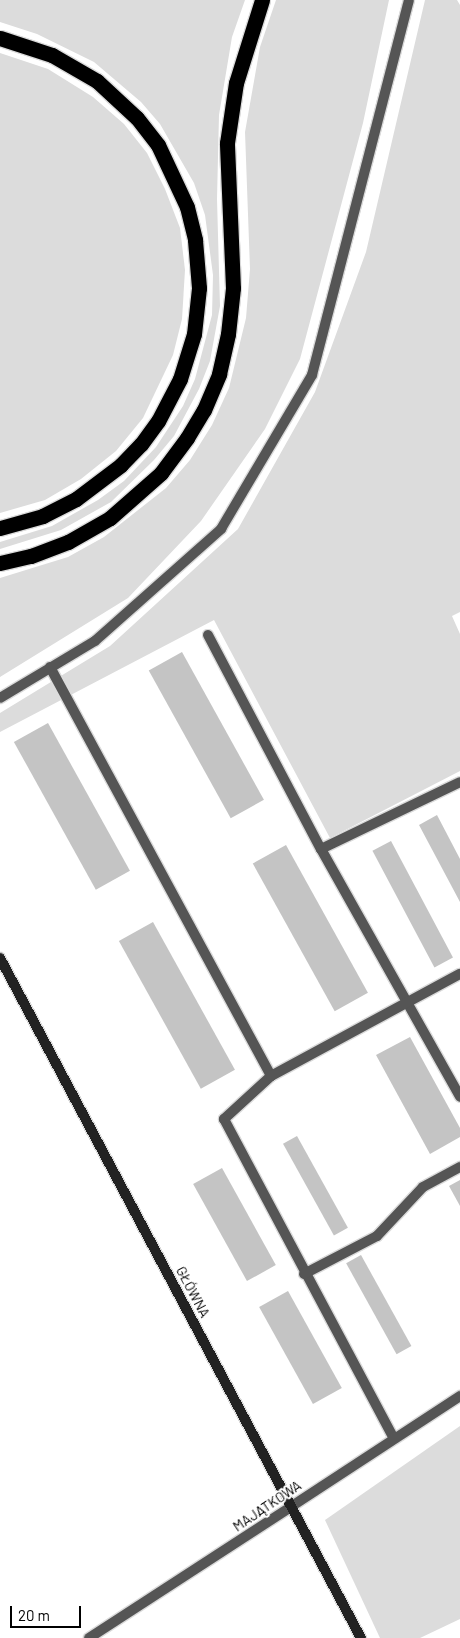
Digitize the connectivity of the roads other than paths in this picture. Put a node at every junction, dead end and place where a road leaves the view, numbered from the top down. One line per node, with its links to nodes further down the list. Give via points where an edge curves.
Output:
1 (262, 0): 5 (highway, via 234,91 227,144 233,288 219,374 204,410 188,438 161,473 110,518 68,542 32,556)
2 (409, 0): 7 (street, via 312,374 221,529 95,641)
3 (0, 38): 4 (highway, via 52,55 97,81 137,118 158,145 187,207 195,240 199,288 194,334 180,380 158,421 141,444 122,465 76,499 42,516)
4 (0, 528)
5 (0, 563)
6 (208, 635): 10 (street)
7 (50, 667): 8 (street); 14 (street)
8 (0, 698)
9 (460, 782): 10 (street)
10 (321, 849): 13 (street)
11 (0, 958): 20 (main road, GŁÓWNA)
12 (460, 974): 13 (street)
13 (407, 1004): 14 (street); 15 (street)
14 (271, 1076): 17 (street, via 224,1120)
15 (460, 1097)
16 (460, 1167): 17 (street, via 423,1187 377,1236)
17 (304, 1274): 19 (street)
18 (460, 1396): 19 (street, MAJĄTKOWA)
19 (394, 1439): 20 (street, MAJĄTKOWA)
20 (292, 1506): 21 (street, MAJĄTKOWA); 22 (main road, GŁÓWNA)
21 (89, 1638)
22 (361, 1638)

